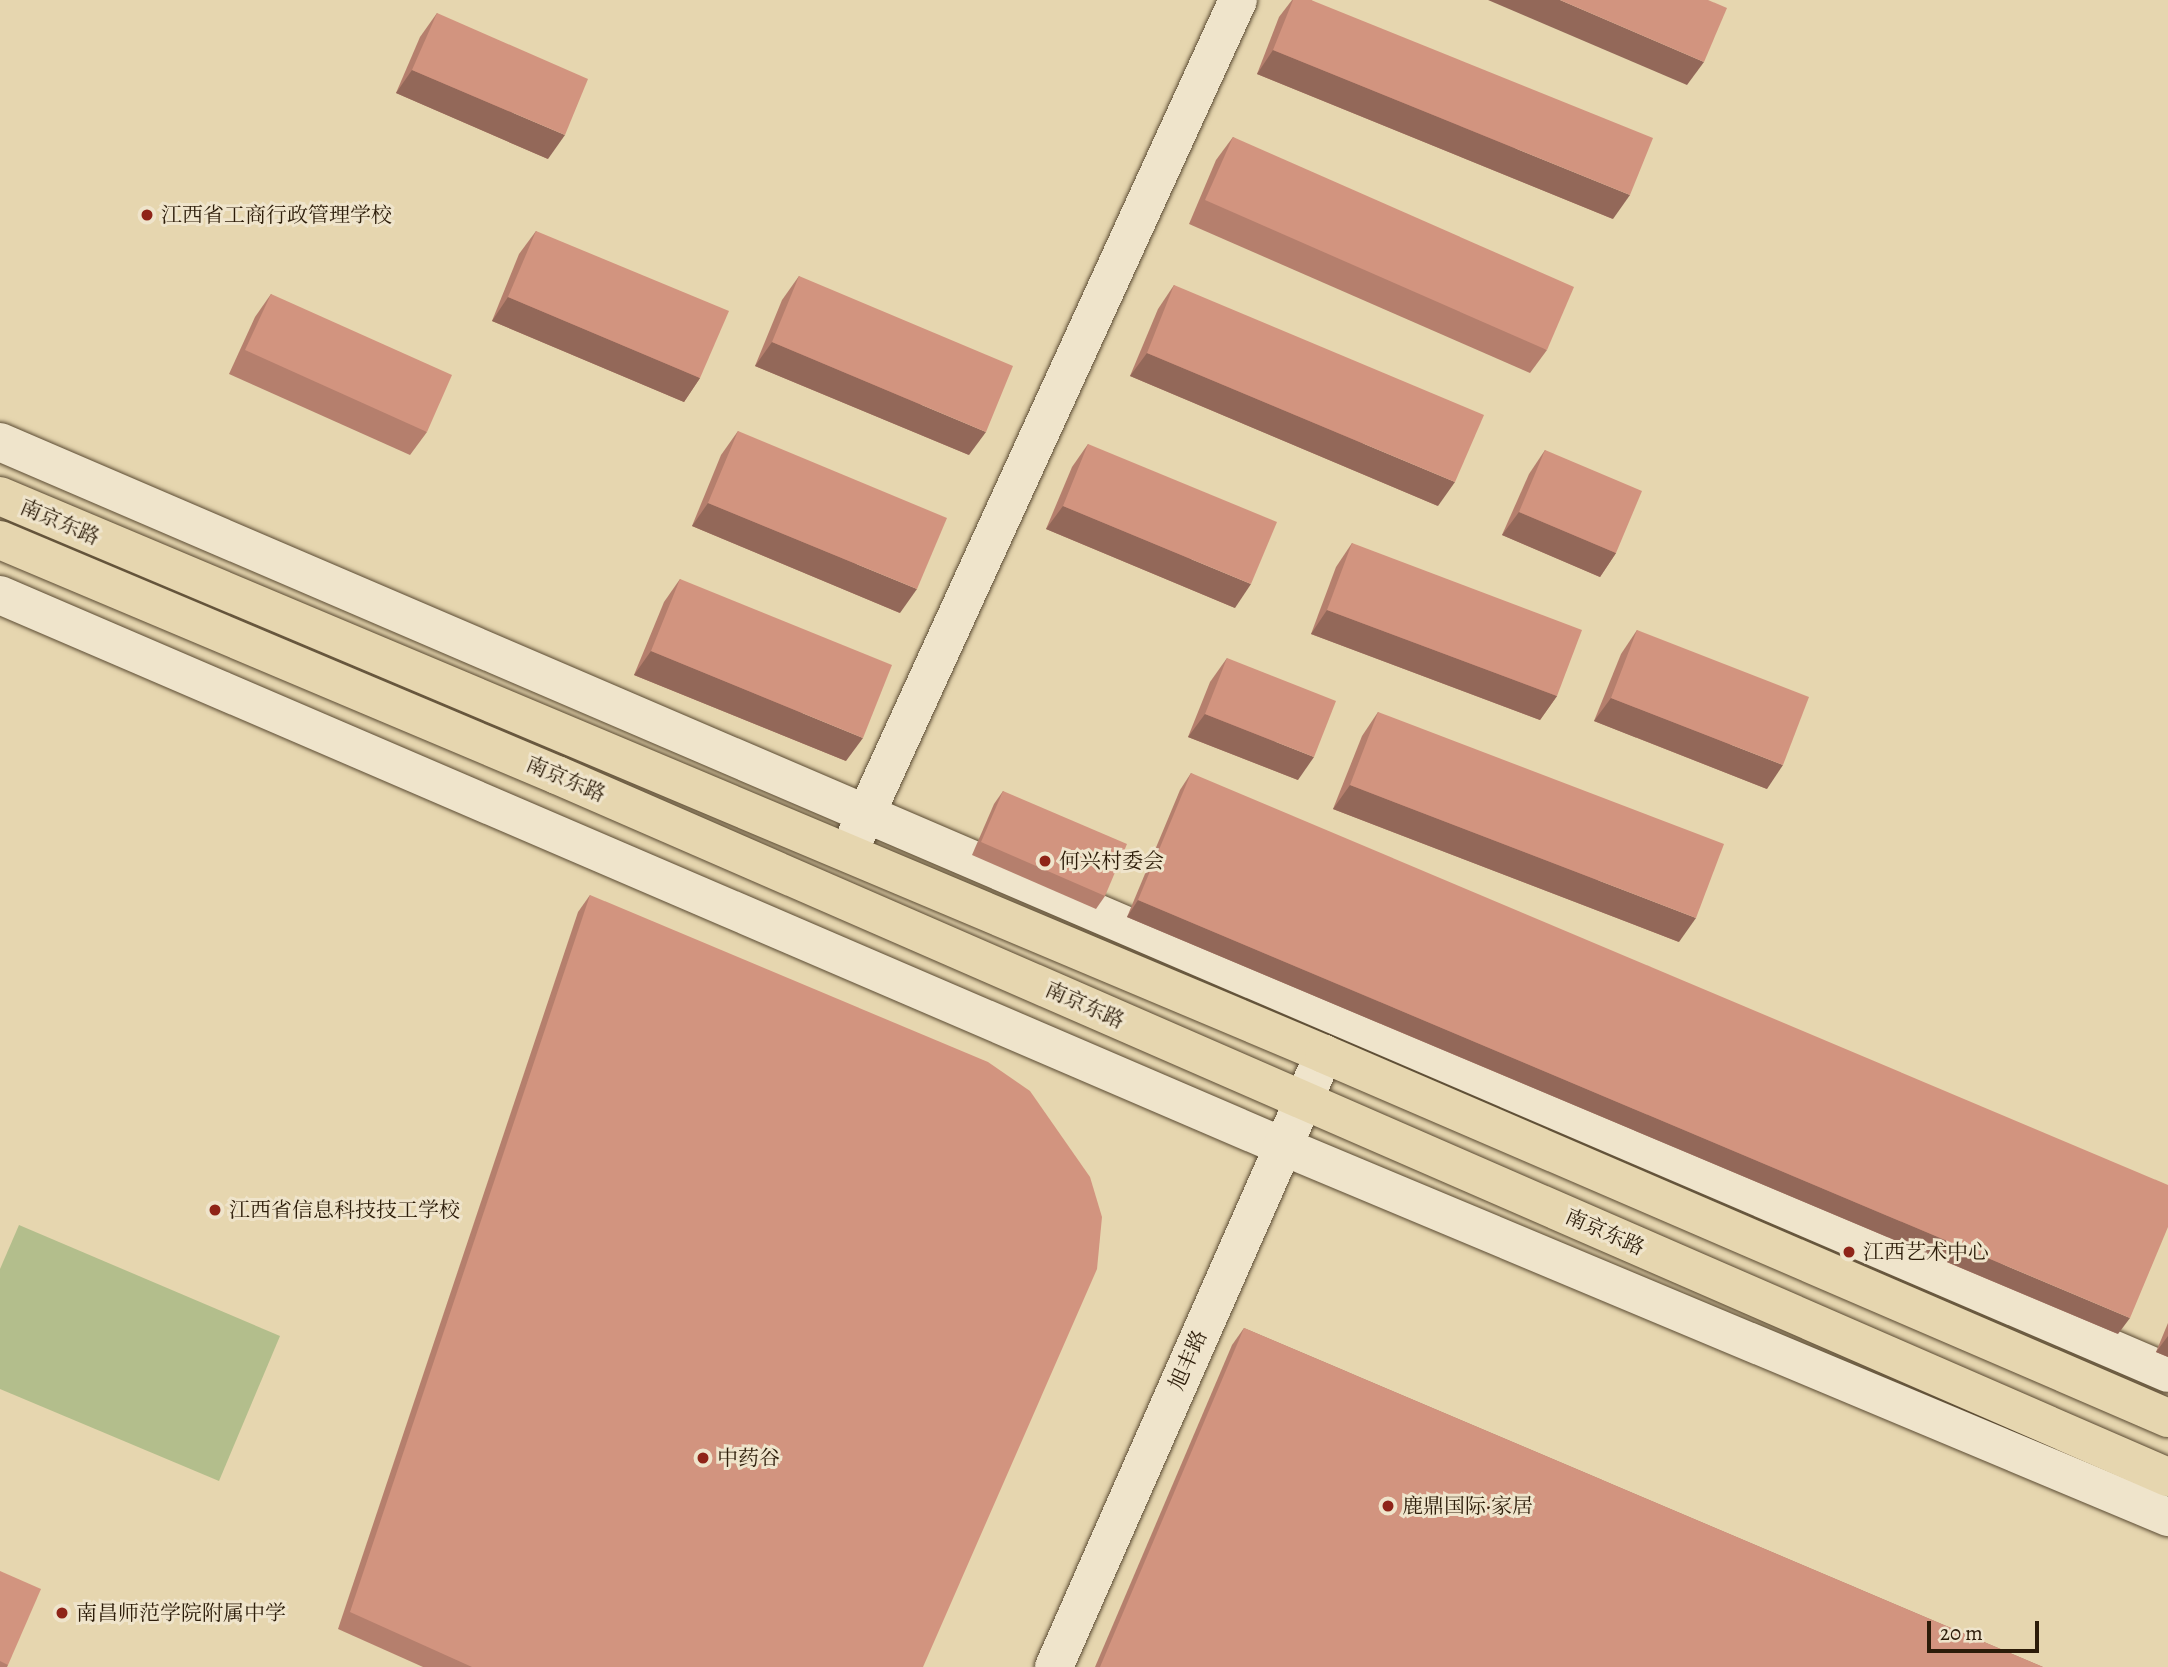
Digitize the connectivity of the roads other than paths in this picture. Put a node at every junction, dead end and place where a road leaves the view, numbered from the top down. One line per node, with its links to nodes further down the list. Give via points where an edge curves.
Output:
1 (1238, 0): 6 (street)
2 (0, 442): 6 (street)
3 (0, 496): 7 (main road, 南京东路)
4 (0, 540): 9 (main road, 南京东路)
5 (0, 595): 10 (street)
6 (866, 814): 7 (street); 11 (street)
7 (848, 854): 8 (main road, 南京东路)
8 (1324, 1054): 9 (street, 旭丰路); 12 (main road, 南京东路)
9 (1303, 1100): 10 (street, 旭丰路); 13 (main road, 南京东路)
10 (1282, 1146): 14 (street); 15 (street, 旭丰路)
11 (2168, 1373)
12 (2168, 1418)
13 (2168, 1478)
14 (2168, 1517)
15 (1054, 1667)

